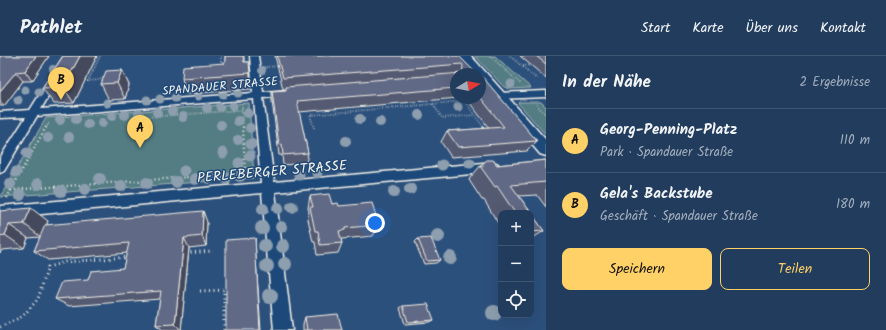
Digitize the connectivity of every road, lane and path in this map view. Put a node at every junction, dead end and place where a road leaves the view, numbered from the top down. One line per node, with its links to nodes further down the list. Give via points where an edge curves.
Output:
1 (68, 56): 21 (street)
2 (100, 56): 13 (path, via 88,81)
3 (221, 56): 10 (path)
4 (254, 56): 11 (street)
5 (464, 56): 12 (main road)
6 (510, 56): 9 (path)
7 (540, 64): 9 (path)
8 (279, 66): 11 (path)
9 (522, 66): 14 (path)
10 (221, 68)
11 (256, 68): 18 (street)
12 (474, 68)
13 (106, 76)
14 (537, 79)
15 (486, 81): 19 (main road)
16 (296, 93): 18 (street, SPANDAUER STRASSE)
17 (546, 94): 19 (street)
18 (259, 96): 21 (street, SPANDAUER STRASSE); 31 (street)
19 (500, 96): 28 (main road)
20 (433, 104): 23 (path, via 465,101); 23 (path, via 442,118); 26 (path, via 310,115)
21 (33, 113): 22 (street, SPANDAUER STRASSE); 30 (street)
22 (0, 115)
23 (475, 115): 27 (path)
24 (141, 117): 25 (path, via 242,110 245,173 11,190 48,124)
25 (56, 124)
26 (314, 128)
27 (489, 135)
28 (546, 150)
29 (508, 166): 31 (street, PERLEBERGER STRASSE)
30 (0, 168)
31 (268, 188): 32 (street, PERLEBERGER STRASSE); 39 (street)
32 (0, 212)
33 (213, 250): 34 (path)
34 (183, 253)
35 (136, 256): 37 (path, via 65,262 48,267 38,298 23,316)
36 (200, 291): 38 (path, via 224,290)
37 (0, 327)
38 (224, 330)
39 (283, 330)

